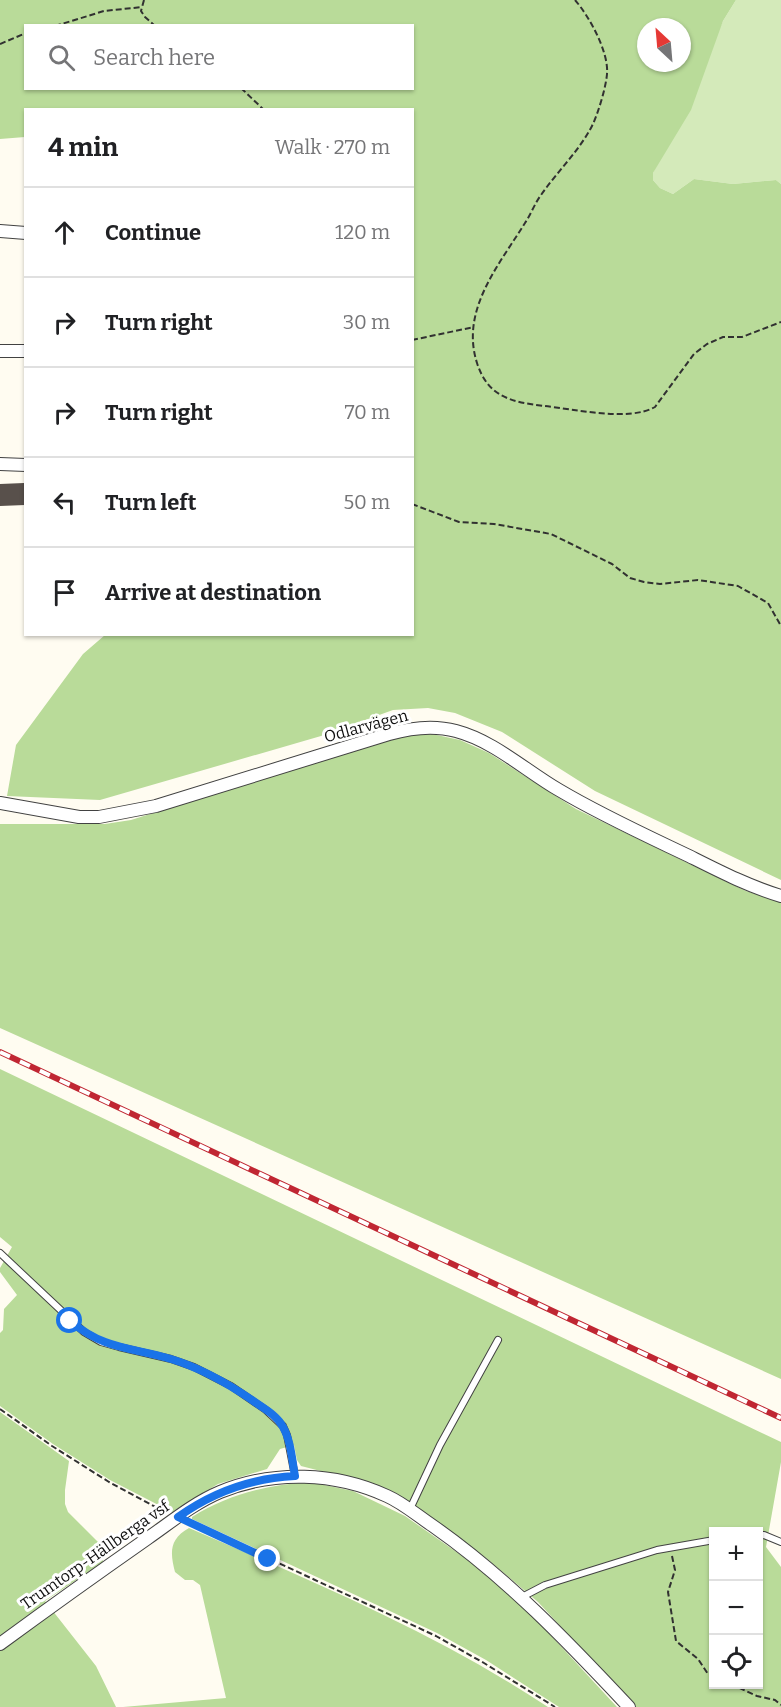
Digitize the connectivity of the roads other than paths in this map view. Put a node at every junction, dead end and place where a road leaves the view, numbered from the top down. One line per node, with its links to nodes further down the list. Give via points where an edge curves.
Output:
1 (0, 231): 2 (street)
2 (24, 233)
3 (0, 351): 4 (street)
4 (24, 351)
5 (0, 464): 6 (street)
6 (24, 465)
7 (0, 803): 8 (street, Odlarvägen, via 99,817 156,806 397,732 438,728 481,741 628,828 742,882)
8 (781, 896)
9 (0, 1253): 11 (lane, via 84,1332 101,1342 194,1367 231,1386 278,1419 287,1435)
10 (498, 1340): 12 (lane)
11 (295, 1476): 12 (street, Trumtorp-Hällberga vsf, via 356,1484 389,1496); 17 (street, Trumtorp-Hällberga vsf, via 260,1480 218,1493 178,1517)
12 (409, 1510): 16 (street, Trumtorp-Hällberga vsf)
13 (763, 1535): 15 (lane)
14 (709, 1541): 16 (lane, via 657,1550 545,1585)
15 (781, 1542)
16 (522, 1597): 18 (street, Trumtorp-Hällberga vsf)
17 (0, 1644)
18 (628, 1707)

